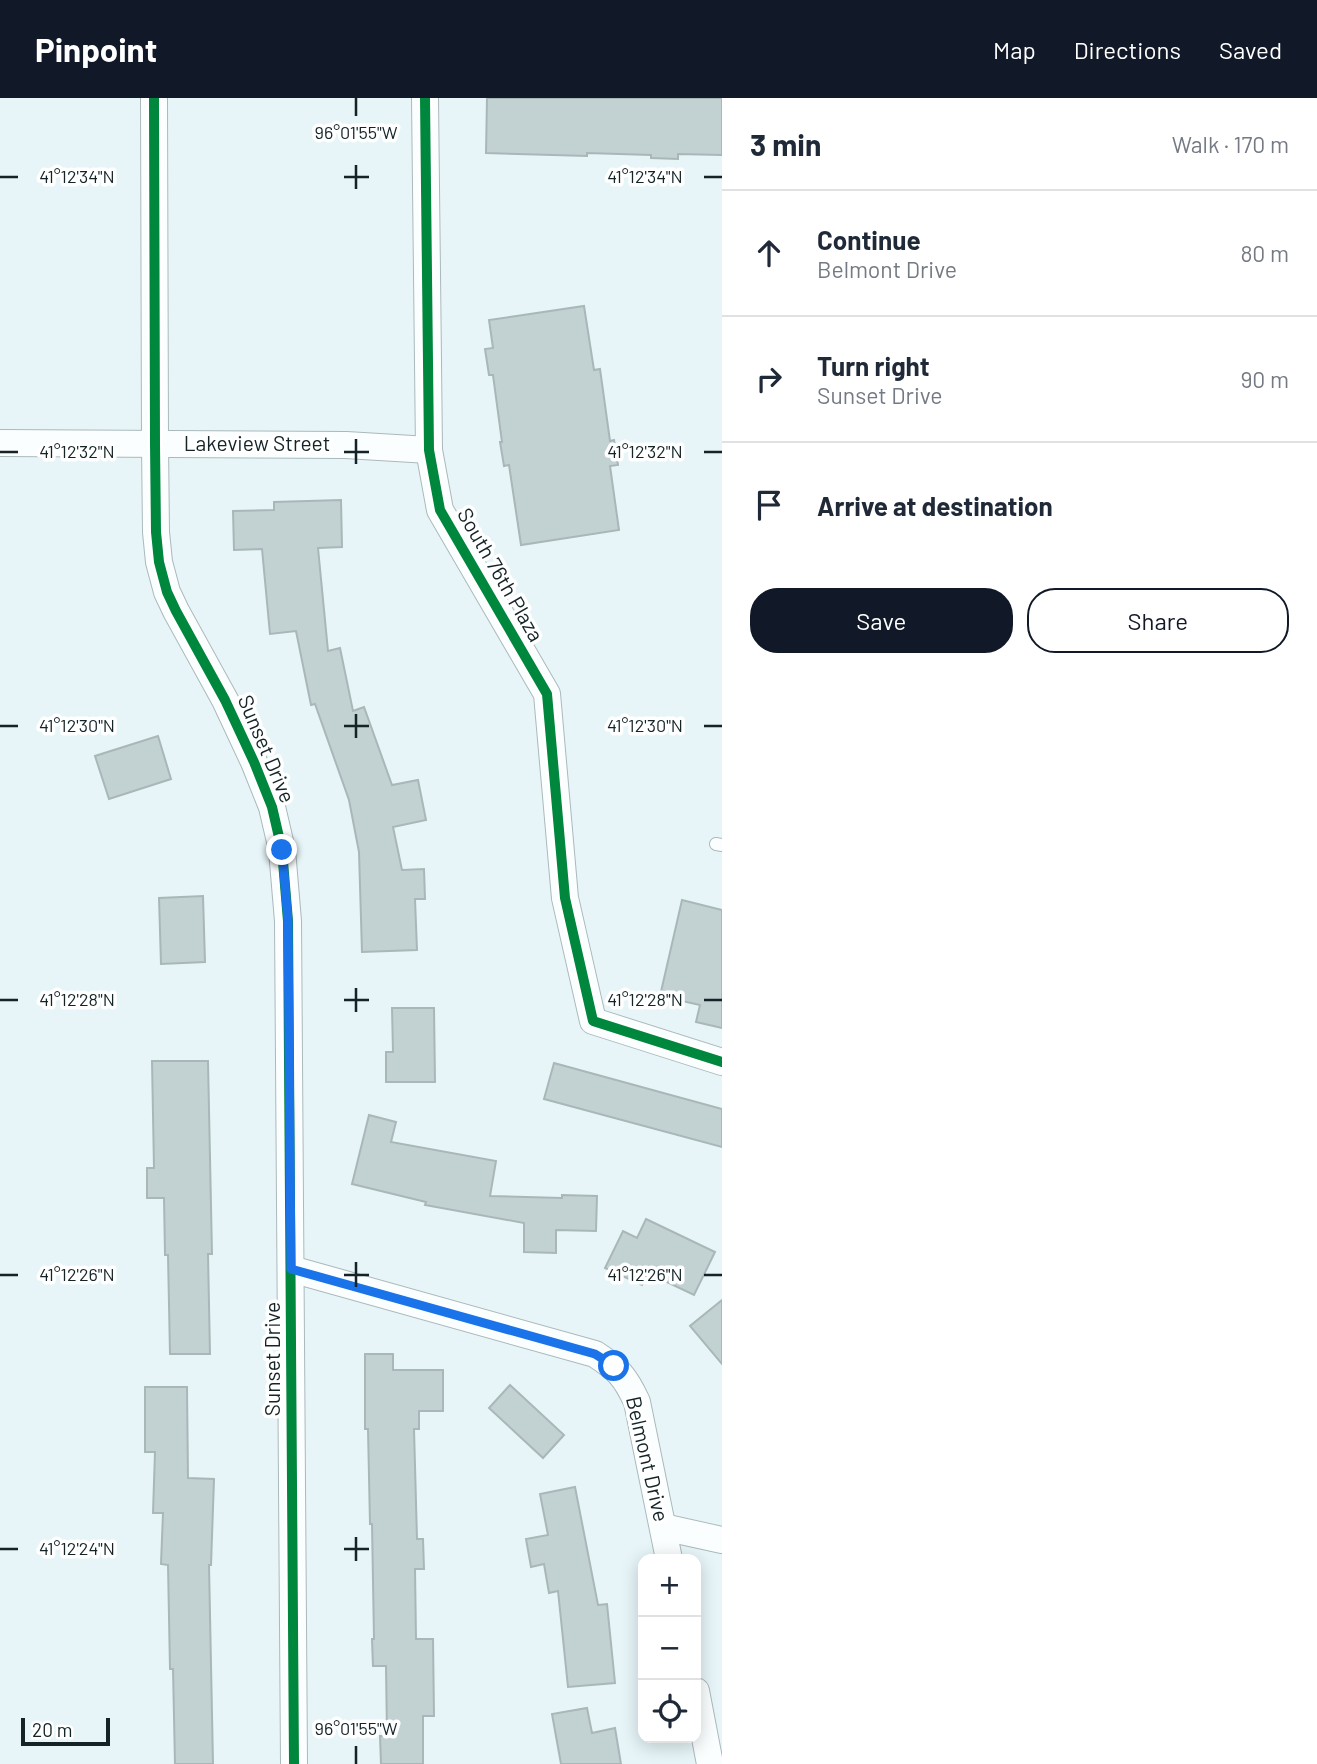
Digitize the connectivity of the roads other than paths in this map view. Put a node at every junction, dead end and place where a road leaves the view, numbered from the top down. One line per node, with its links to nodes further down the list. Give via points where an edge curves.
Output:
1 (154, 98): 4 (street, Sunset Drive)
2 (425, 98): 5 (street, South 76th Plaza)
3 (0, 443): 4 (street, Lakeview Street)
4 (155, 444): 5 (street, Lakeview Street, via 346,444); 7 (street, Sunset Drive, via 156,533 167,592 254,762 272,807 282,850 288,920)
5 (429, 450): 6 (street, South 76th Plaza, via 440,510 547,694 565,898 593,1021)
6 (722, 1062)
7 (291, 1269): 8 (street, Belmont Drive, via 595,1354 614,1366 637,1402); 12 (street, Sunset Drive)
8 (663, 1527): 9 (street); 10 (street, Belmont Drive)
9 (722, 1540)
10 (668, 1554)
11 (701, 1717): 13 (street)
12 (294, 1764)
13 (710, 1764)

